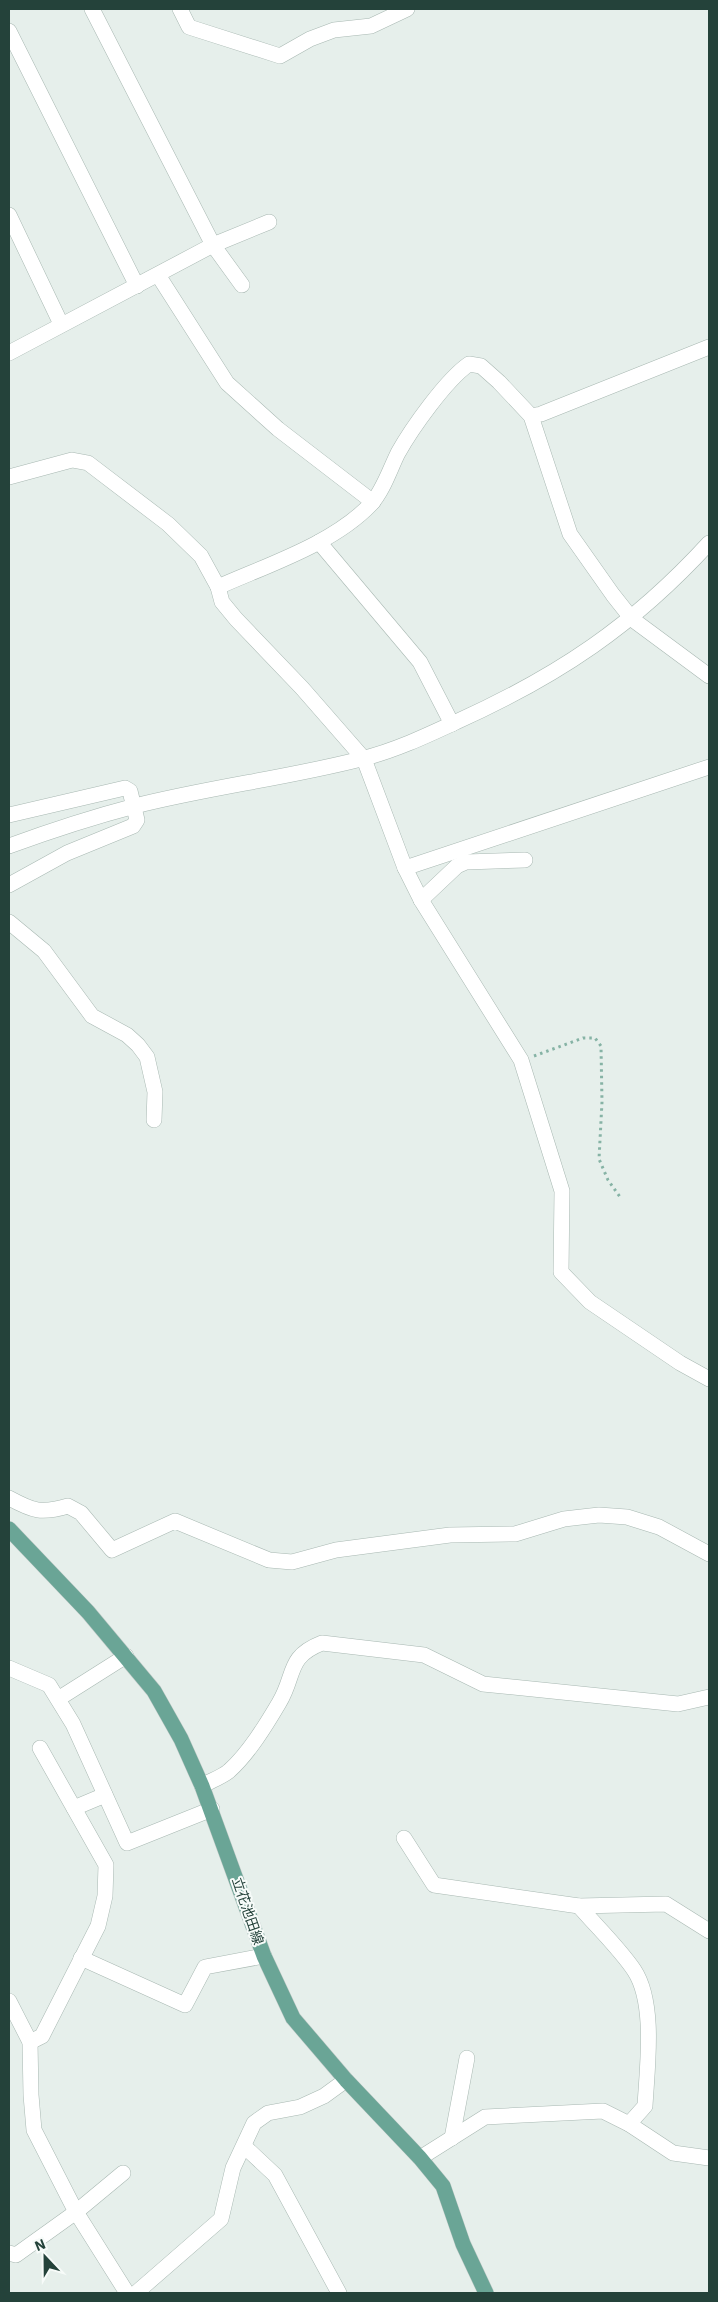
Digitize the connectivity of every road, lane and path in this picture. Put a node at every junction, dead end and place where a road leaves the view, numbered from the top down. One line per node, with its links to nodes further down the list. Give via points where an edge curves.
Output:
1 (92, 9): 7 (street)
2 (180, 9): 3 (street, via 189,27 280,56 334,30 371,26)
3 (407, 9)
4 (9, 31): 10 (street)
5 (9, 216): 11 (street)
6 (269, 222): 7 (street)
7 (213, 245): 8 (street); 9 (street)
8 (158, 275): 10 (street); 16 (street, via 227,383 278,429)
9 (242, 285)
10 (137, 286): 11 (street)
11 (61, 324): 13 (street)
12 (709, 347): 14 (street)
13 (9, 353)
14 (531, 416): 16 (street, via 487,371 469,364 444,390 405,441); 20 (street, via 570,534)
15 (9, 478): 19 (street, via 72,460 88,463 168,524 201,556)
16 (373, 502): 17 (street, via 355,519)
17 (318, 542): 19 (street); 22 (street, via 420,662)
18 (709, 543): 20 (street)
19 (218, 587): 23 (street, via 222,602 236,619)
20 (632, 619): 21 (street); 22 (street, via 566,666 506,700)
21 (709, 676)
22 (452, 724): 23 (street)
23 (364, 759): 25 (street); 29 (street)
24 (709, 767): 29 (street)
25 (135, 806): 26 (street, via 130,791 125,788); 27 (street); 30 (street, via 137,820 133,826 67,853)
26 (9, 815)
27 (9, 846)
28 (525, 860): 31 (street, via 466,862 457,866)
29 (405, 868): 31 (street)
30 (9, 885)
31 (421, 900): 33 (street)
32 (9, 922): 34 (street, via 44,951 92,1016 127,1035 147,1057 155,1092)
33 (521, 1060): 35 (path, via 583,1038 595,1038 601,1046 599,1159); 36 (street, via 562,1191 561,1272 590,1302)
34 (154, 1120)
35 (620, 1197)
36 (709, 1379)
37 (9, 1498): 39 (street, via 30,1510 47,1512 68,1506 81,1513 112,1550 176,1520 269,1560 292,1562 336,1550 450,1535 515,1534 564,1519 599,1515 627,1517 651,1525)
38 (9, 1529): 40 (main road, 立花池田線)
39 (709, 1554)
40 (126, 1656): 43 (street); 45 (main road, 立花池田線, via 154,1691)
41 (9, 1668): 43 (street, via 49,1685)
42 (709, 1697): 45 (street, via 678,1704 482,1684 424,1655 322,1643 298,1657 280,1701 234,1765)
43 (58, 1699): 46 (street)
44 (40, 1748): 47 (street)
45 (202, 1786): 48 (main road, 立花池田線)
46 (105, 1795): 47 (street); 48 (street, via 127,1843)
47 (74, 1808): 53 (street, via 106,1865 105,1896 98,1926)
48 (212, 1809): 52 (main road, 立花池田線)
49 (404, 1838): 50 (street, via 434,1885)
50 (579, 1906): 51 (street, via 666,1904); 58 (street, via 635,1971 644,1995 648,2038 645,2106)
51 (709, 1931)
52 (264, 1956): 53 (street, via 205,1967 185,2005); 57 (main road, 立花池田線, via 292,2018)
53 (81, 1958): 55 (street, via 42,2036)
54 (9, 2001): 55 (street)
55 (30, 2042): 64 (street, via 34,2130)
56 (467, 2058): 59 (street)
57 (346, 2080): 60 (street, via 324,2096 300,2107 268,2113 254,2122); 61 (main road, 立花池田線)
58 (629, 2124): 59 (street, via 603,2111 485,2117); 62 (street, via 673,2153)
59 (452, 2138): 61 (street)
60 (244, 2146): 67 (street, via 233,2168 221,2219); 68 (street, via 275,2175)
61 (420, 2158): 69 (main road, 立花池田線, via 443,2186 462,2244)
62 (709, 2158)
63 (123, 2174): 64 (street)
64 (76, 2212): 65 (street); 66 (street)
65 (11, 2257)
66 (127, 2293)
67 (136, 2293)
68 (339, 2293)
69 (486, 2293)

